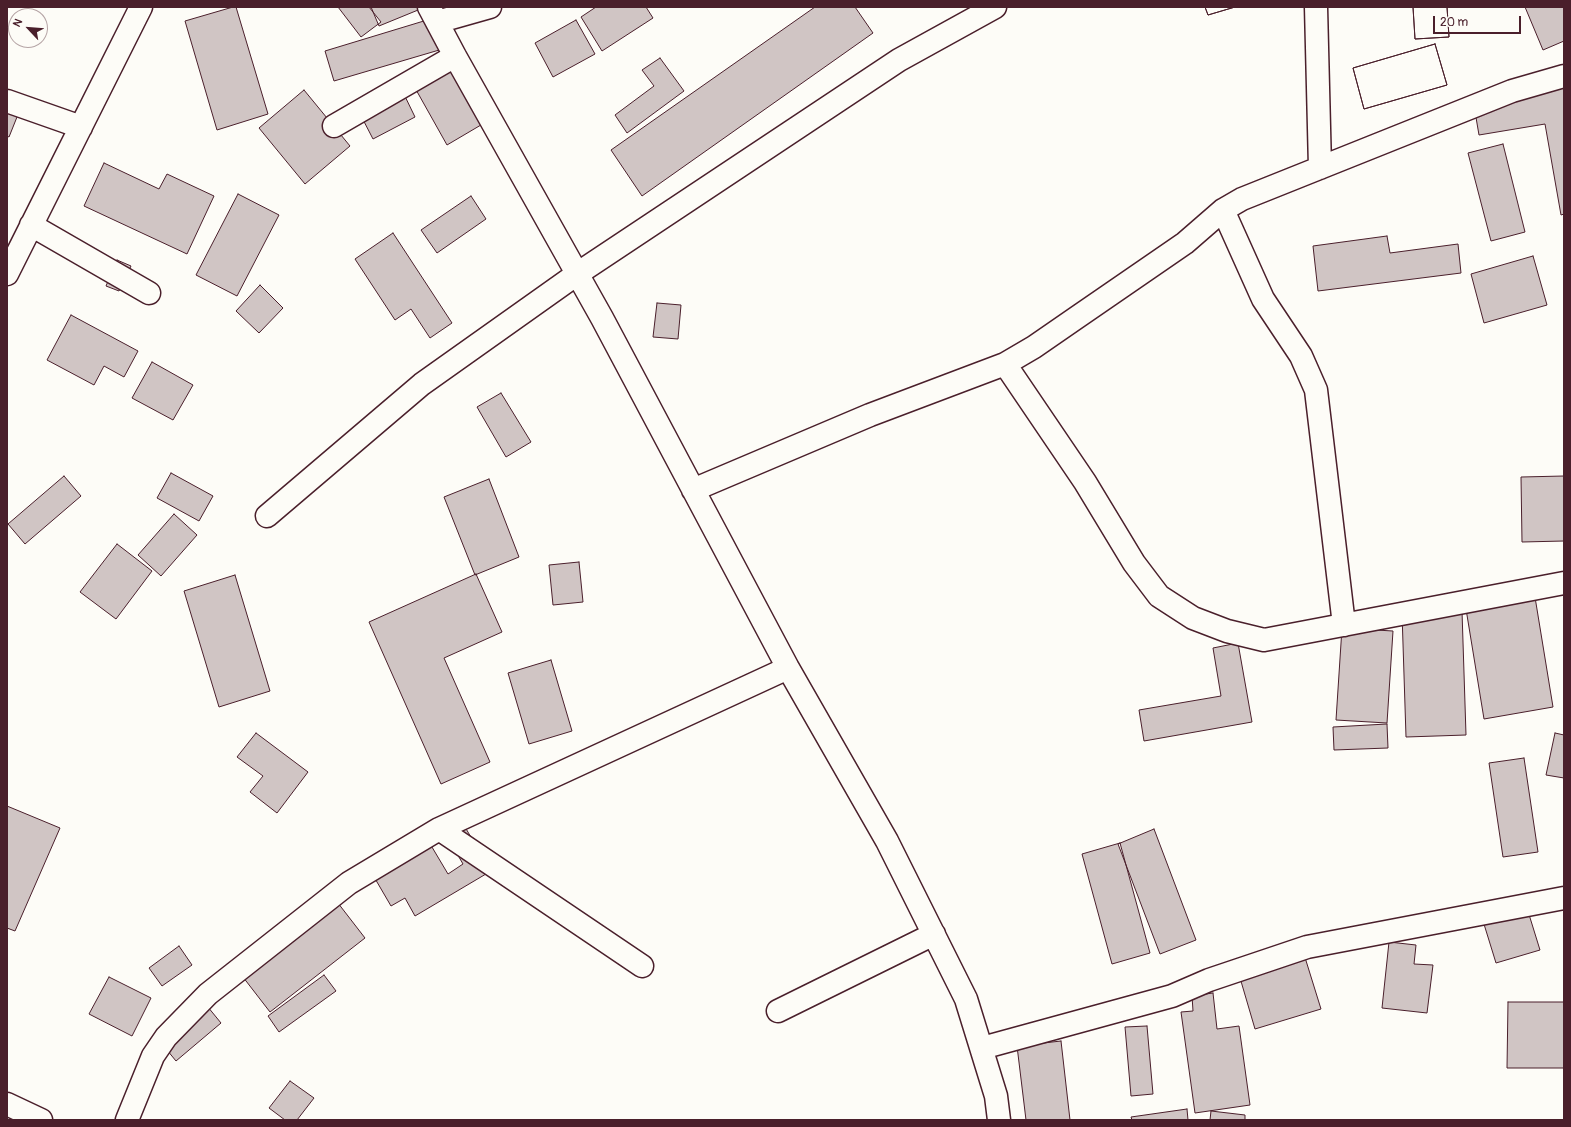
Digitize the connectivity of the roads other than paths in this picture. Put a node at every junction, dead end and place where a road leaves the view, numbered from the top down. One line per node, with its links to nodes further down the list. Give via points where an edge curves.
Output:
1 (140, 7): 10 (main road)
2 (490, 7): 5 (main road)
3 (995, 7): 15 (main road, via 899,60)
4 (1316, 7): 11 (main road)
5 (433, 14): 6 (main road)
6 (455, 56): 9 (main road); 15 (main road)
7 (1564, 76): 11 (main road, via 1512,92)
8 (7, 101): 10 (main road)
9 (334, 126)
10 (81, 127): 13 (main road)
11 (1320, 168): 12 (main road, via 1242,199)
12 (1223, 210): 17 (main road, via 1185,243 1034,348); 21 (main road, via 1263,299 1301,356 1316,390)
13 (31, 225): 14 (main road); 16 (main road)
14 (7, 274)
15 (576, 274): 18 (main road); 19 (main road, via 422,384)
16 (149, 293)
17 (1005, 364): 18 (main road, via 870,415); 21 (main road, via 1085,482 1134,563 1159,596 1193,618 1227,631 1264,640)
18 (693, 490): 22 (main road)
19 (267, 516)
20 (1564, 583): 21 (main road)
21 (1344, 625)
22 (788, 668): 23 (main road); 25 (main road, via 887,841)
23 (439, 829): 26 (main road); 31 (main road, via 349,883 208,994 166,1037 153,1056)
24 (1564, 898): 28 (main road, via 1308,947 1209,980 1172,996)
25 (934, 934): 27 (main road); 28 (main road, via 966,999)
26 (642, 966)
27 (778, 1011)
28 (982, 1048): 32 (main road, via 996,1096)
29 (7, 1104): 30 (main road)
30 (41, 1120)
31 (127, 1120)
32 (999, 1120)

